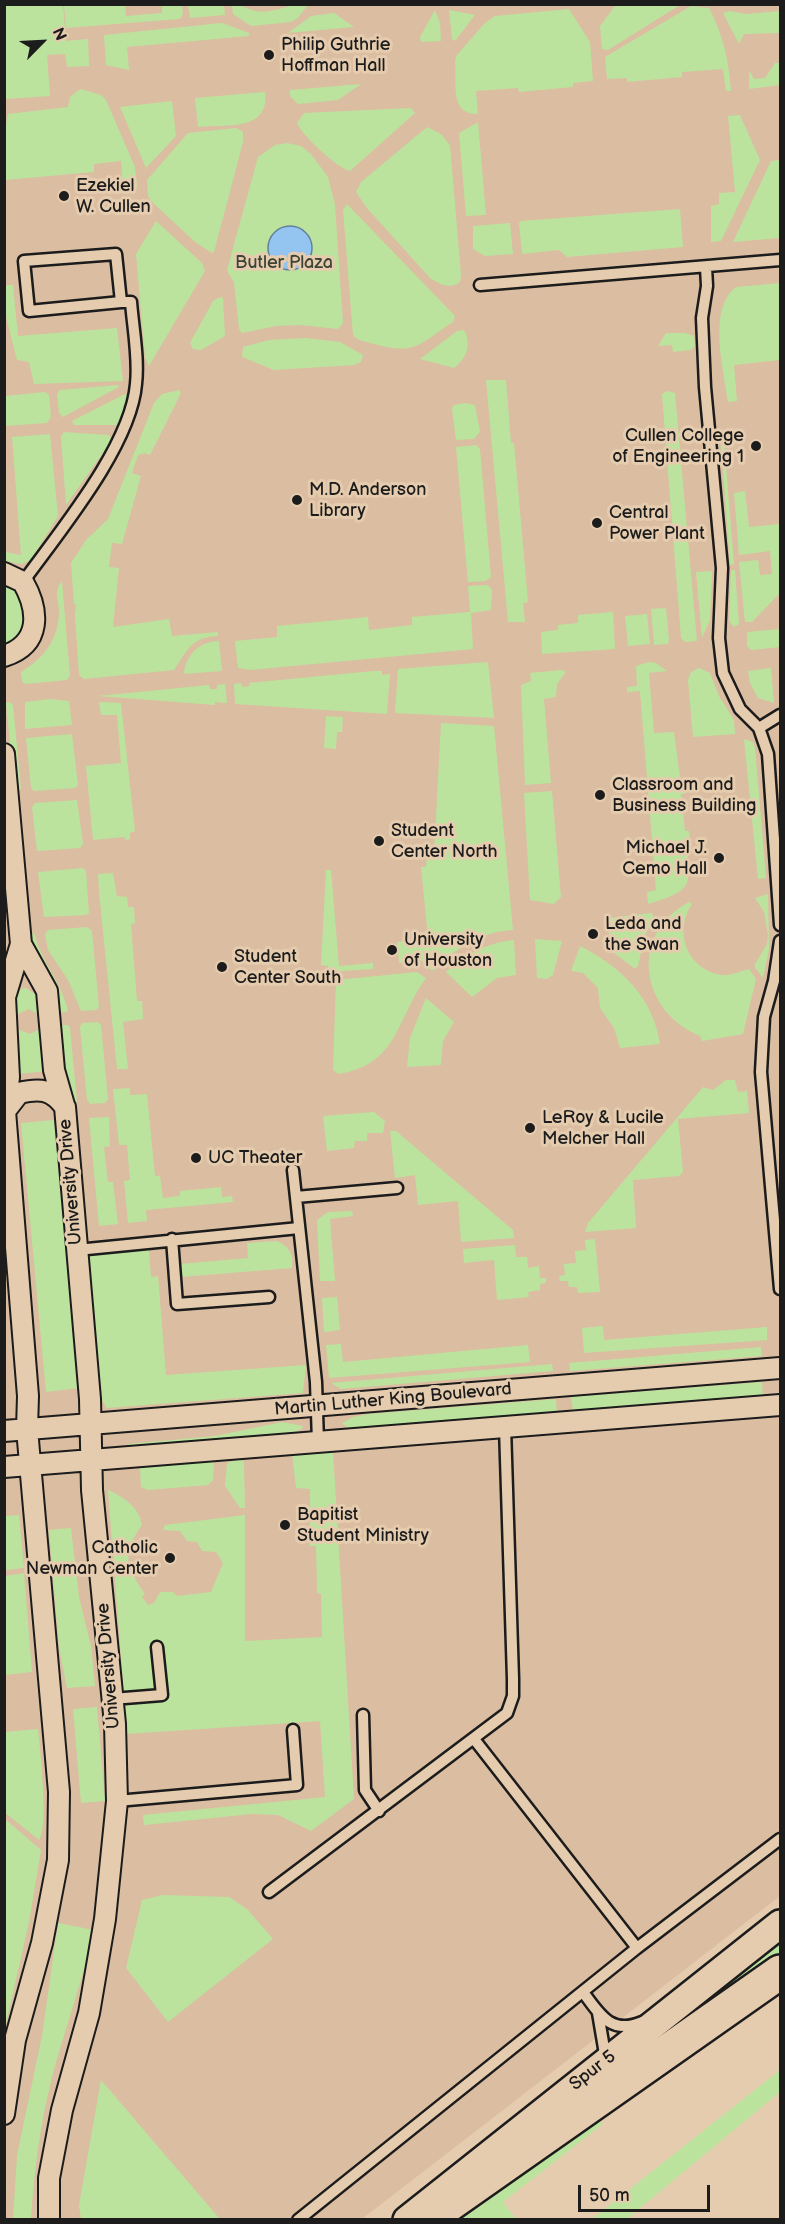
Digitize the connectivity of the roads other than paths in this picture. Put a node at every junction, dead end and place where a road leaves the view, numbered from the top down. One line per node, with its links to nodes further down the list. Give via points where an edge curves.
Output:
1 (780, 260): 2 (lane)
2 (706, 267): 3 (lane); 9 (lane, via 702,318 722,568 719,638 723,673 740,709)
3 (480, 285)
4 (121, 302): 4 (lane, via 30,311 24,261 116,254); 6 (lane, via 131,302 137,383 131,414 82,504)
5 (4, 573): 6 (street)
6 (22, 582): 7 (street, via 36,613 32,633 14,653)
7 (4, 656)
8 (780, 715): 9 (lane)
9 (759, 729): 13 (lane, via 768,754)
10 (4, 754): 11 (street, University Drive)
11 (7, 811): 12 (street, University Drive)
12 (11, 912): 15 (street, University Drive)
13 (780, 925)
14 (780, 941): 27 (lane, via 764,1017 761,1072)
15 (21, 944): 16 (street, University Drive); 17 (street, University Drive)
16 (47, 991): 17 (street, via 36,982 25,982 14,986); 19 (street, University Drive, via 54,1070)
17 (5, 997): 18 (street, University Drive)
18 (7, 1078): 20 (street, University Drive)
19 (65, 1107): 20 (street, University Drive, via 57,1096 39,1089 19,1093); 26 (street, University Drive)
20 (5, 1111): 34 (street, University Drive, via 28,1396)
21 (293, 1170): 23 (lane)
22 (397, 1188): 23 (lane)
23 (296, 1197): 24 (lane)
24 (299, 1228): 25 (lane); 31 (lane)
25 (172, 1239): 26 (lane); 28 (lane, via 177,1304)
26 (77, 1250): 32 (street, University Drive)
27 (780, 1289)
28 (269, 1297)
29 (780, 1368): 31 (street, Martin Luther King Boulevard)
30 (780, 1405): 33 (street, Martin Luther King Boulevard)
31 (317, 1406): 32 (street, Martin Luther King Boulevard); 36 (lane)
32 (91, 1424): 34 (street, Martin Luther King Boulevard); 37 (street, University Drive)
33 (505, 1427): 36 (street, Martin Luther King Boulevard); 44 (lane, via 513,1696 507,1713)
34 (27, 1430): 35 (street, Martin Luther King Boulevard); 38 (street, University Drive)
35 (4, 1431)
36 (318, 1442): 37 (street, Martin Luther King Boulevard)
37 (91, 1460): 38 (street, Martin Luther King Boulevard); 41 (street, University Drive)
38 (30, 1465): 39 (street, Martin Luther King Boulevard); 55 (street, University Drive, via 59,1782 58,1860 42,1942)
39 (4, 1467)
40 (157, 1647): 41 (lane, via 162,1695)
41 (112, 1699): 45 (street, University Drive)
42 (363, 1715): 46 (lane, via 364,1790)
43 (293, 1730): 45 (lane, via 297,1785)
44 (474, 1739): 46 (lane); 50 (lane)
45 (117, 1801): 58 (street, University Drive, via 105,1919 89,2013 62,2110 49,2178)
46 (379, 1811): 48 (lane)
47 (780, 1839): 50 (lane)
48 (269, 1892)
49 (780, 1924): 52 (main road, Spur 5)
50 (637, 1948): 53 (lane)
51 (780, 1972): 61 (highway, Spur 5)
52 (697, 1990): 54 (lane, via 634,2026 623,2028); 56 (main road, Spur 5)
53 (583, 1992): 54 (lane); 59 (lane)
54 (598, 2013): 56 (lane)
55 (10, 2040): 57 (street, University Drive)
56 (606, 2061): 60 (main road, Spur 5)
57 (4, 2114)
58 (49, 2220)
59 (298, 2220)
60 (407, 2220)
61 (427, 2220)

